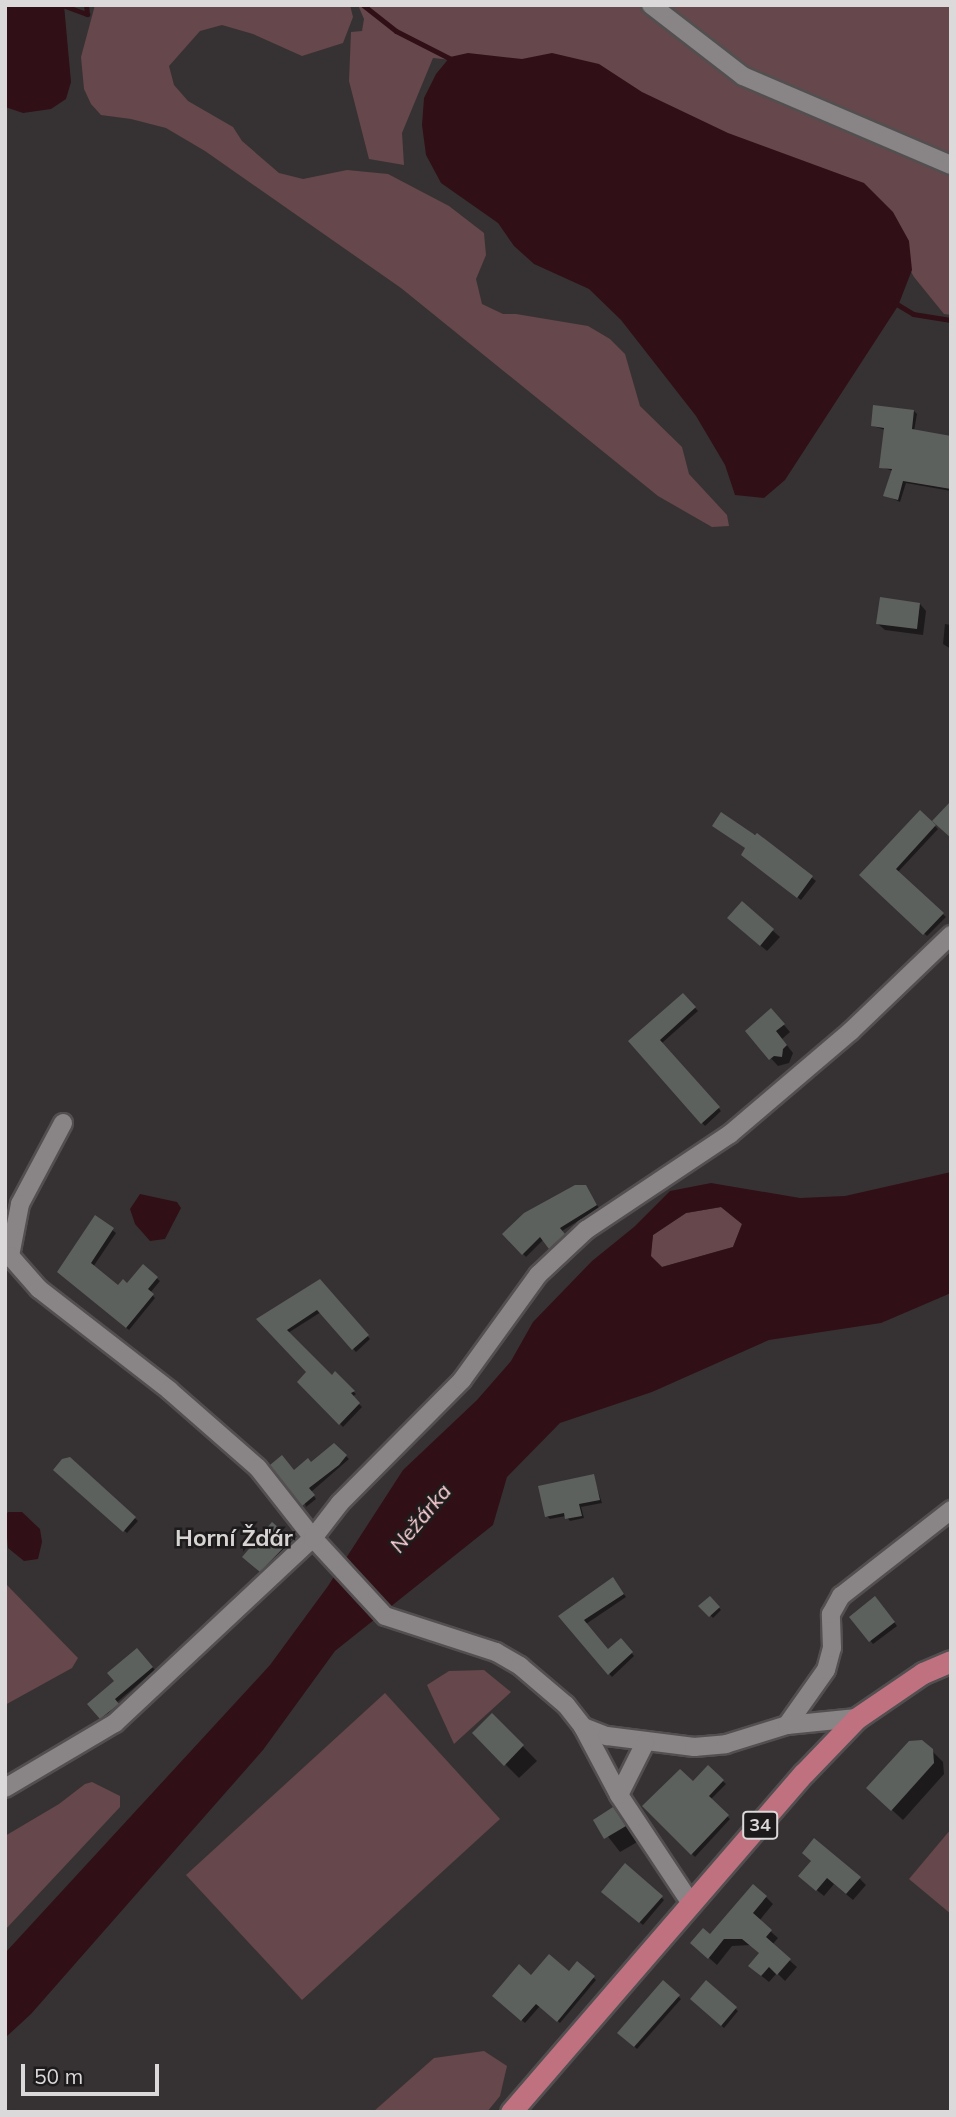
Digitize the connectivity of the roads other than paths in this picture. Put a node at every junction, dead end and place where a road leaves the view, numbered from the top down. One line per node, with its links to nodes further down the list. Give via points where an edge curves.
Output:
1 (652, 5): 2 (street, via 743,76)
2 (951, 165)
3 (951, 935): 6 (street, via 851,1031 730,1134 586,1230 538,1275 462,1380 340,1503)
4 (63, 1123): 6 (street, via 20,1204 10,1256 39,1289 170,1390 258,1468)
5 (951, 1510): 9 (street, via 841,1597 831,1614 832,1648 826,1671)
6 (313, 1538): 10 (street, via 385,1616 496,1652 566,1705); 12 (street, via 115,1723)
7 (951, 1661): 8 (main road, 34, via 923,1673)
8 (857, 1718): 9 (street); 14 (main road, 34)
9 (787, 1725): 11 (street, via 726,1744)
10 (583, 1727): 11 (street); 13 (street)
11 (645, 1743): 13 (street)
12 (5, 1788)
13 (619, 1795): 14 (street)
14 (692, 1905): 15 (main road, 34)
15 (511, 2112)

